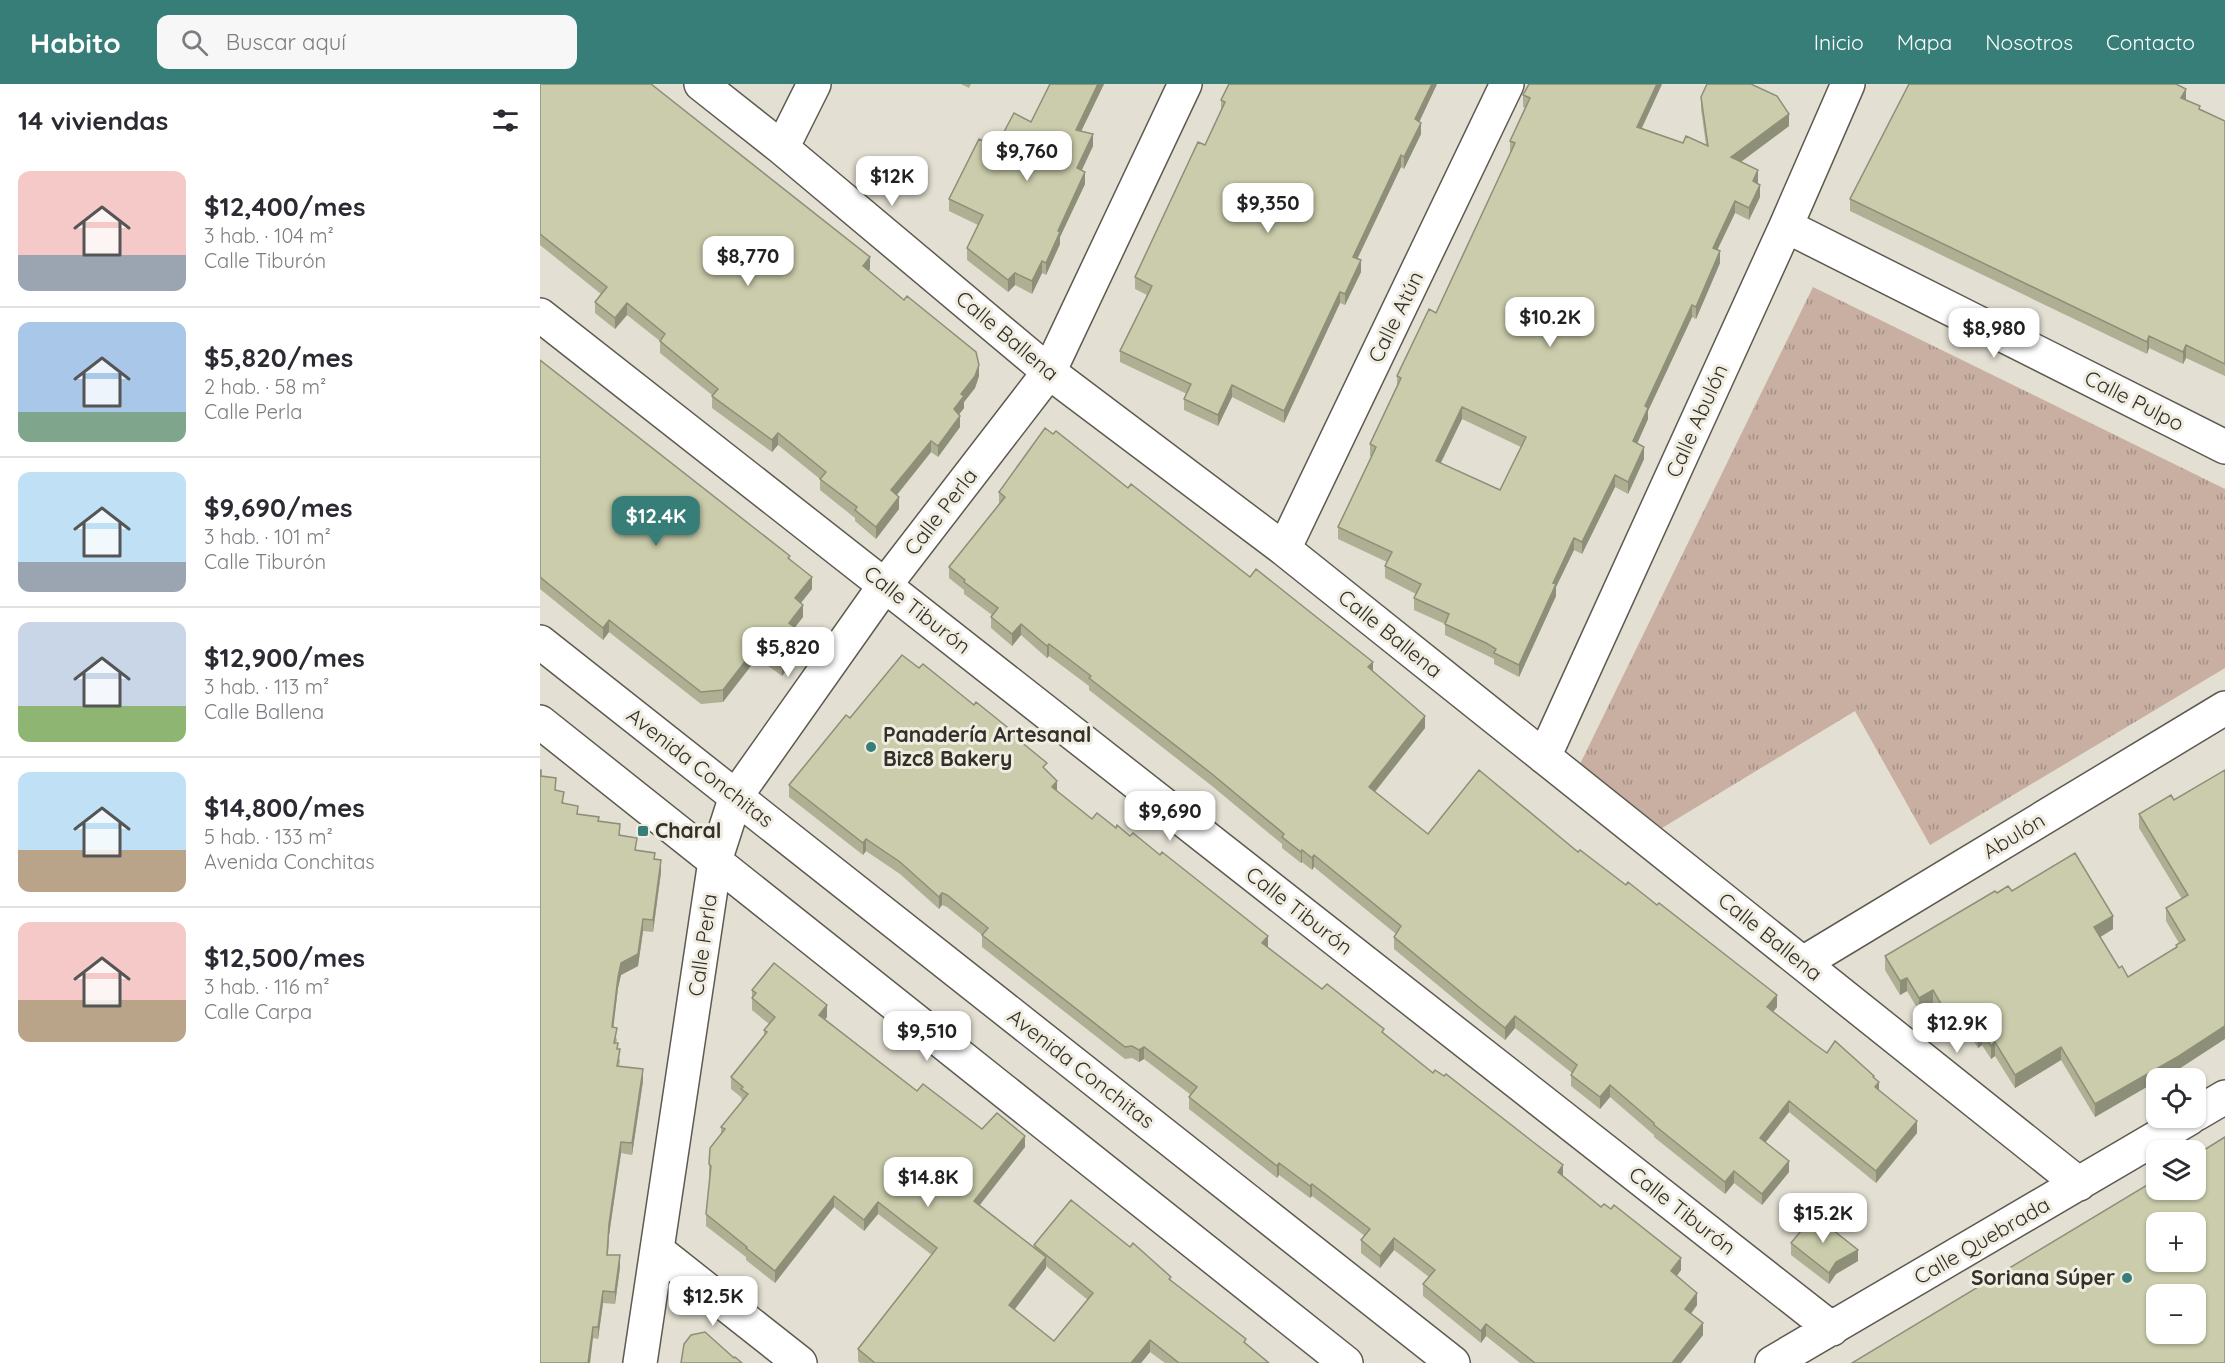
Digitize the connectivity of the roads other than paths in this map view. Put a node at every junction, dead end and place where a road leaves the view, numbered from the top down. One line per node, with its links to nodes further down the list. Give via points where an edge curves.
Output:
1 (701, 84): 6 (street, Calle Ballena)
2 (814, 84): 6 (street)
3 (1185, 84): 9 (street, Calle Perla)
4 (1507, 84): 11 (street, Calle Atún)
5 (1848, 84): 7 (street, Calle Abulón)
6 (782, 148): 9 (street, Calle Ballena)
7 (1786, 226): 10 (street, Calle Pulpo); 16 (street, Calle Abulón)
8 (540, 315): 12 (street, Calle Tiburón)
9 (1049, 372): 11 (street, Calle Ballena); 12 (street, Calle Perla)
10 (2225, 447)
11 (1284, 549): 16 (street, Calle Ballena)
12 (885, 585): 17 (street, Calle Perla); 25 (street, Calle Tiburón)
13 (540, 642): 17 (street, Avenida Conchitas)
14 (2225, 708): 19 (street, Abulón)
15 (540, 722): 18 (street)
16 (1544, 757): 19 (street, Calle Ballena)
17 (736, 796): 18 (street, Calle Perla); 29 (street, Avenida Conchitas)
18 (715, 861): 24 (street, Calle Perla); 28 (street)
19 (1803, 963): 23 (street, Calle Ballena)
20 (2225, 1097): 21 (street)
21 (2206, 1108)
22 (2173, 1128): 23 (street, Calle Quebrada)
23 (2079, 1184): 25 (street, Calle Quebrada)
24 (658, 1251): 26 (street, Calle Perla); 27 (street)
25 (1832, 1329): 30 (street, Calle Quebrada)
26 (640, 1363)
27 (800, 1363)
28 (1346, 1363)
29 (1453, 1363)
30 (1772, 1363)

